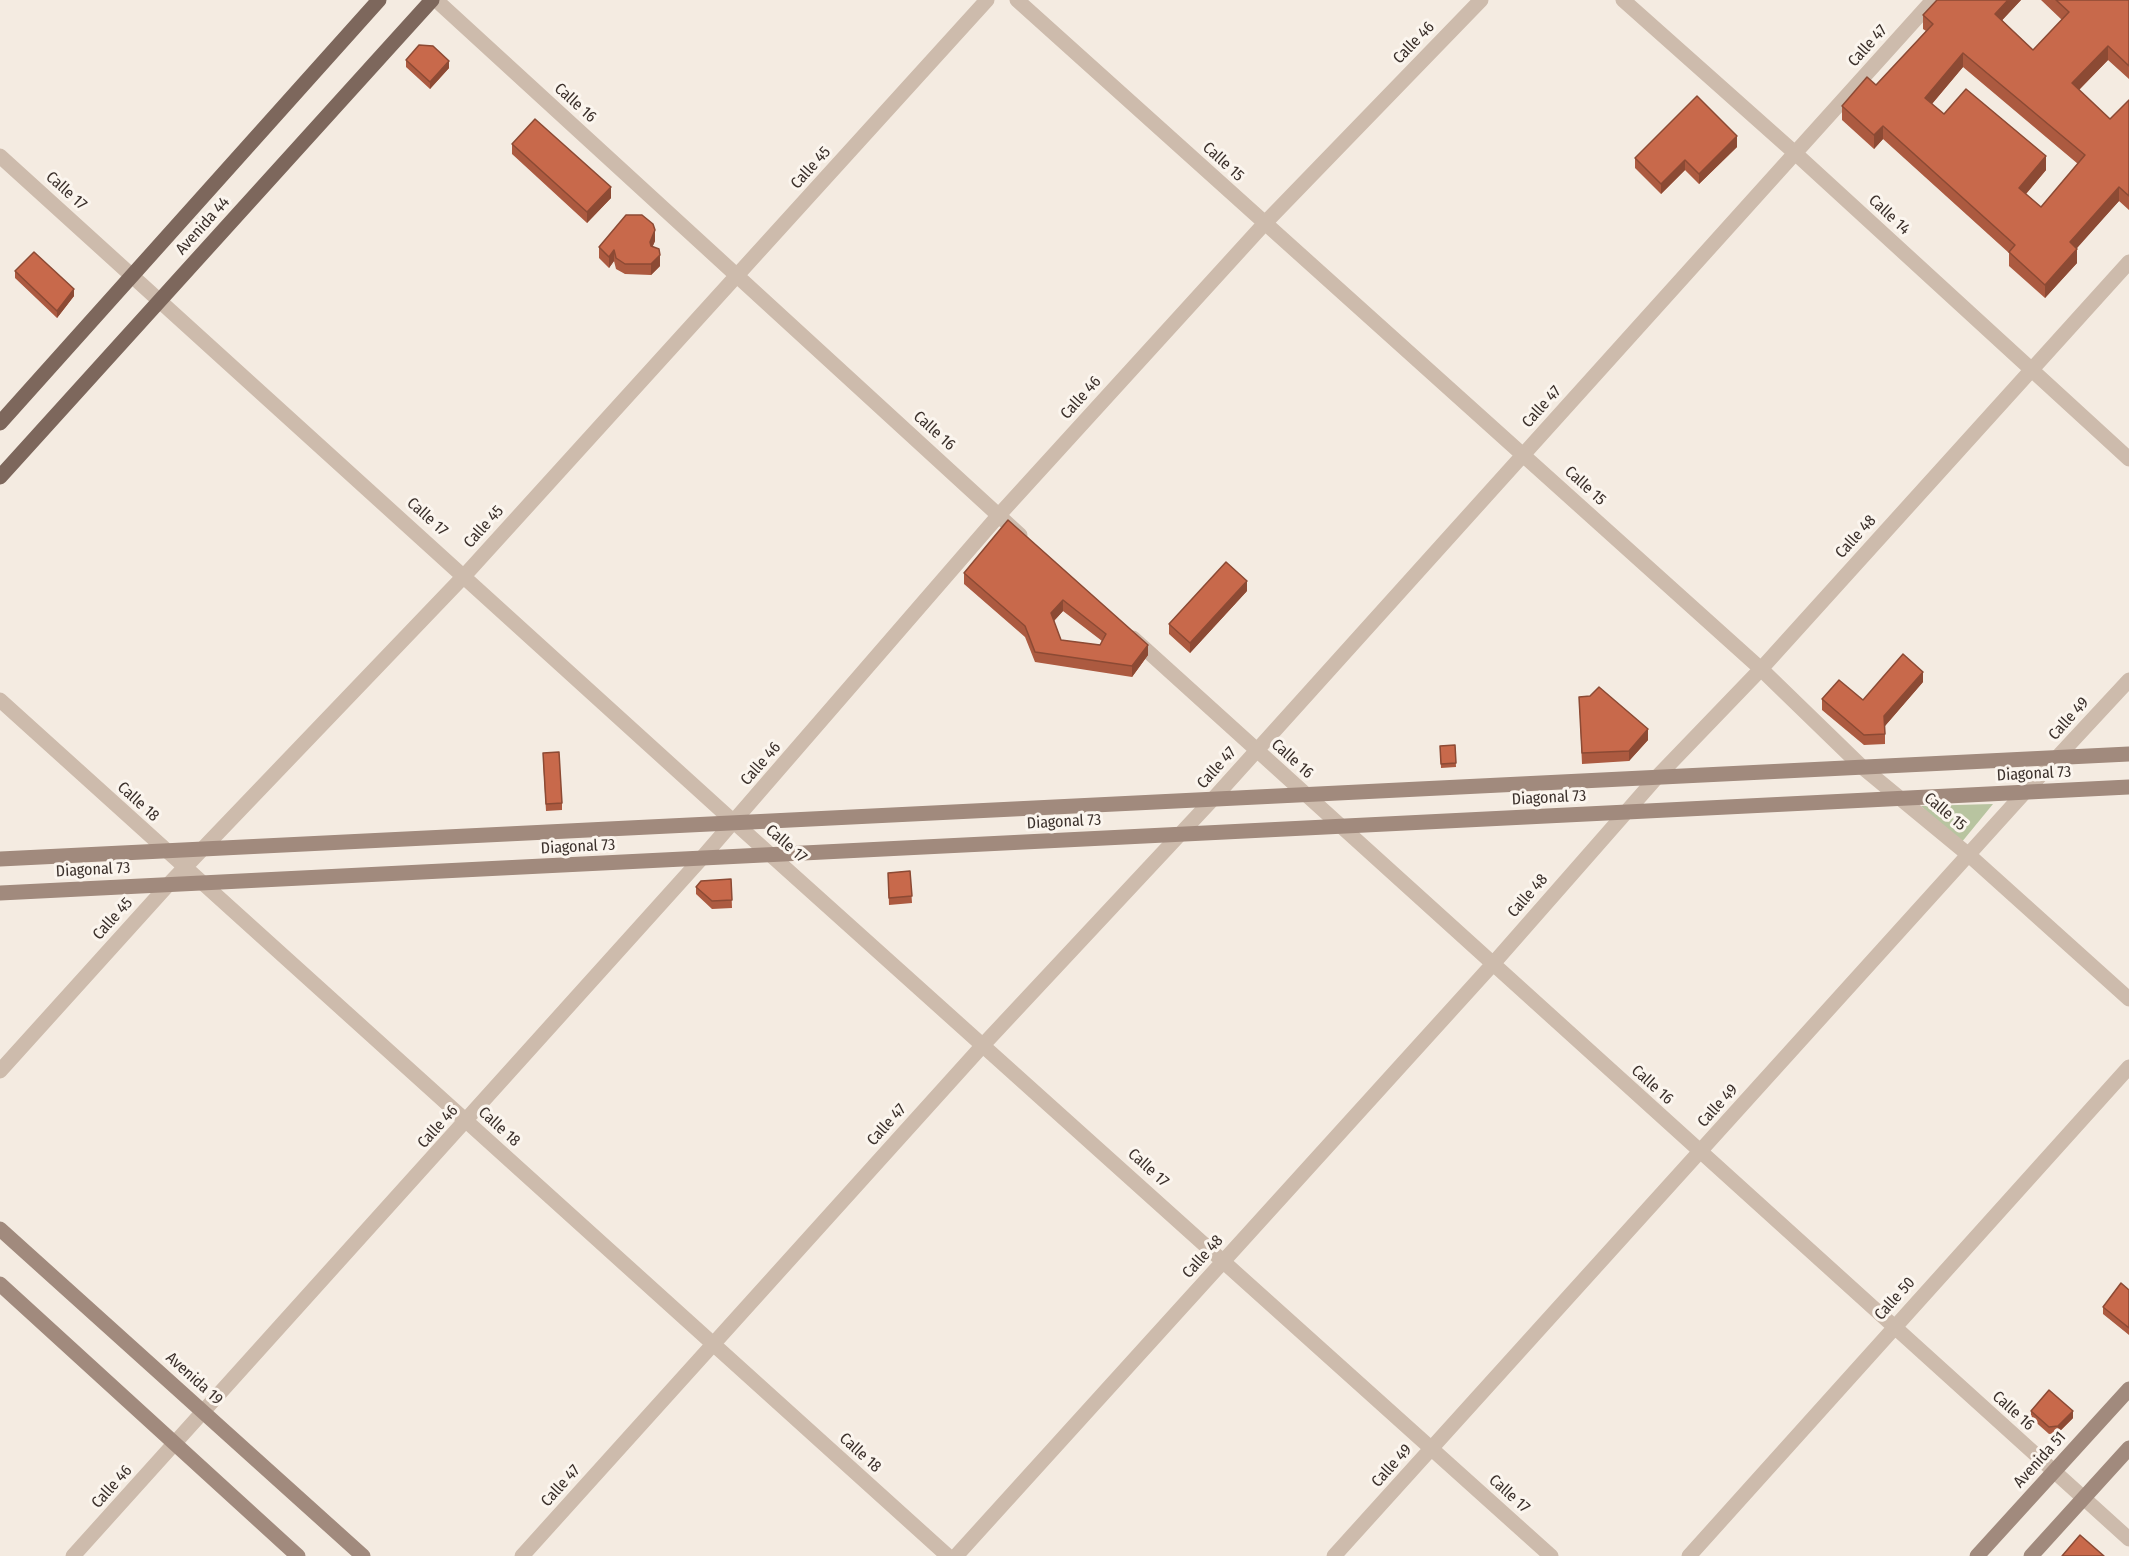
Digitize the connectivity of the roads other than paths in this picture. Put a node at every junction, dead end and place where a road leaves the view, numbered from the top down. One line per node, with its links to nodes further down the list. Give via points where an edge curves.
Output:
1 (379, 0): 12 (main road, Avenida 44)
2 (434, 0): 13 (street, Calle 16); 14 (main road, Avenida 44)
3 (987, 0): 13 (street, Calle 45)
4 (1017, 0): 10 (street, Calle 15)
5 (1481, 0): 10 (street, Calle 46)
6 (1623, 0): 8 (street, Calle 14)
7 (1933, 0): 8 (street, Calle 47)
8 (1796, 153): 15 (street, Calle 14); 17 (street, Calle 47)
9 (0, 156): 12 (street, Calle 17)
10 (1265, 223): 17 (street, Calle 15); 20 (street, Calle 46)
11 (2129, 262): 15 (street, Calle 48)
12 (131, 274): 14 (street, Calle 17); 16 (main road, Avenida 44)
13 (738, 276): 20 (street, Calle 16); 22 (street, Calle 45)
14 (160, 300): 19 (main road, Avenida 44); 22 (street, Calle 17)
15 (2031, 370): 18 (street, Calle 14); 24 (street, Calle 48)
16 (0, 423)
17 (1523, 455): 24 (street, Calle 15); 27 (street, Calle 47)
18 (2129, 459)
19 (0, 477)
20 (999, 515): 21 (street, Calle 16); 38 (street, Calle 46)
21 (1033, 546)
22 (465, 575): 38 (street, Calle 17); 41 (street, Calle 45)
23 (1119, 625): 27 (street, Calle 16)
24 (1761, 669): 30 (street, Calle 15); 31 (street, Calle 48)
25 (2129, 680): 29 (street, Calle 49)
26 (0, 700): 42 (street, Calle 18)
27 (1256, 750): 34 (street, Calle 16); 36 (street, Calle 47)
28 (2129, 754): 29 (main road, Diagonal 73)
29 (2059, 758): 30 (main road, Diagonal 73); 33 (street, Calle 49)
30 (1862, 767): 31 (main road, Diagonal 73); 35 (street, Calle 15)
31 (1657, 777): 34 (main road, Diagonal 73); 37 (street, Calle 48)
32 (2129, 787): 33 (main road, Diagonal 73)
33 (2025, 792): 35 (main road, Diagonal 73); 44 (street, Calle 49)
34 (1305, 795): 36 (main road, Diagonal 73); 39 (street, Calle 16)
35 (1900, 798): 37 (main road, Diagonal 73); 44 (street, Calle 15)
36 (1213, 799): 38 (main road, Diagonal 73); 40 (street, Calle 47)
37 (1626, 812): 39 (main road, Diagonal 73); 51 (street, Calle 48)
38 (734, 822): 41 (main road, Diagonal 73); 43 (street, Calle 17); 45 (street, Calle 46)
39 (1342, 826): 40 (main road, Diagonal 73); 51 (street, Calle 16)
40 (1181, 834): 43 (main road, Diagonal 73); 53 (street, Calle 47)
41 (203, 850): 42 (main road, Diagonal 73); 47 (street, Calle 45)
42 (167, 852): 46 (main road, Diagonal 73); 47 (street, Calle 18)
43 (772, 856): 45 (main road, Diagonal 73); 53 (street, Calle 17)
44 (1970, 856): 52 (street, Calle 15); 57 (street, Calle 49)
45 (701, 859): 48 (main road, Diagonal 73); 56 (street, Calle 46)
46 (0, 860)
47 (185, 868): 48 (street, Calle 18); 49 (street, Calle 45)
48 (202, 883): 49 (main road, Diagonal 73); 56 (street, Calle 18)
49 (168, 885): 50 (main road, Diagonal 73); 55 (street, Calle 45)
50 (0, 893)
51 (1492, 965): 57 (street, Calle 16); 59 (street, Calle 48)
52 (2129, 999)
53 (984, 1044): 59 (street, Calle 17); 62 (street, Calle 47)
54 (2129, 1067): 61 (street, Calle 50)
55 (0, 1071)
56 (467, 1122): 62 (street, Calle 18); 64 (street, Calle 46)
57 (1700, 1153): 61 (street, Calle 16); 67 (street, Calle 49)
58 (0, 1229): 64 (main road, Avenida 19)
59 (1224, 1261): 67 (street, Calle 17); 76 (street, Calle 48)
60 (0, 1284): 65 (main road)
61 (1894, 1328): 68 (street, Calle 16); 79 (street, Calle 50)
62 (713, 1344): 74 (street, Calle 47); 75 (street, Calle 18)
63 (2129, 1389): 68 (main road, Avenida 51)
64 (204, 1412): 65 (street, Calle 46); 73 (main road, Avenida 19)
65 (174, 1445): 71 (street, Calle 46); 72 (main road)
66 (2129, 1448): 69 (main road)
67 (1432, 1449): 77 (street, Calle 49); 78 (street, Calle 17)
68 (2054, 1471): 69 (street, Calle 16); 80 (main road, Avenida 51)
69 (2083, 1498): 70 (street, Calle 16); 81 (main road)
70 (2129, 1539)
71 (73, 1556)
72 (298, 1556)
73 (363, 1556)
74 (522, 1556)
75 (948, 1556)
76 (956, 1556)
77 (1334, 1556)
78 (1551, 1556)
79 (1689, 1556)
80 (1977, 1556)
81 (2031, 1556)

